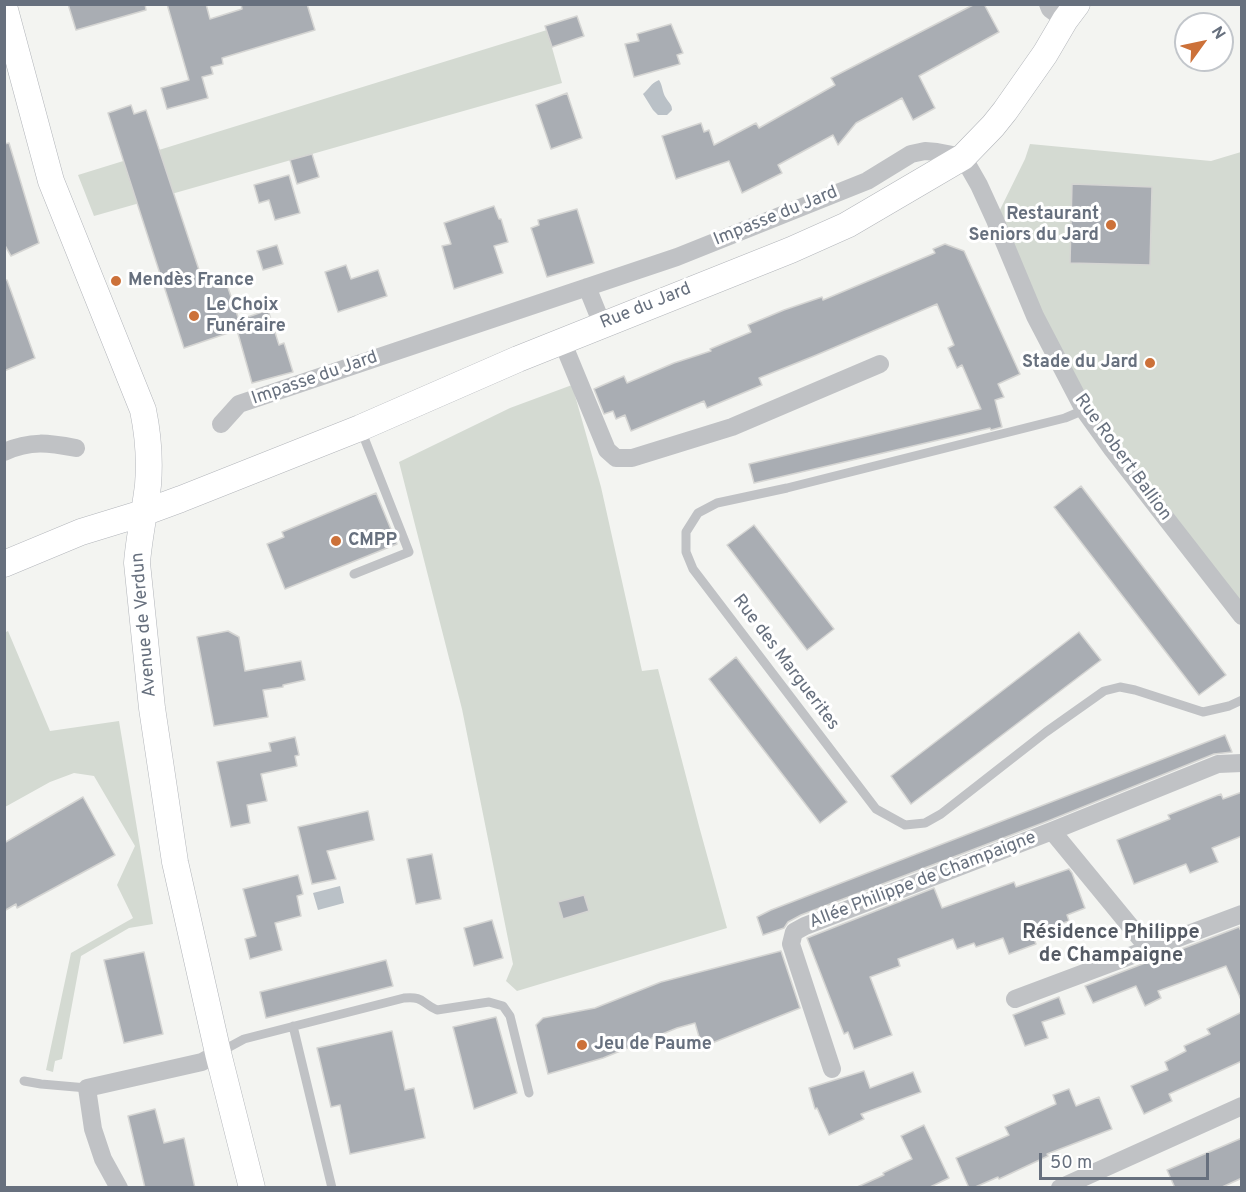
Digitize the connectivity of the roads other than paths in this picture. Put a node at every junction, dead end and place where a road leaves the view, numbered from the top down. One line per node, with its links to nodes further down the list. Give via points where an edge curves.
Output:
1 (4, 6): 13 (street, Avenue de Verdun, via 51,181 142,405 148,484)
2 (1064, 10): 3 (street, Rue du Jard, via 1045,54 1005,111)
3 (963, 157): 4 (street, Impasse du Jard, via 937,152 911,154 867,181 677,257); 5 (street, Rue du Jard, via 847,225); 8 (street, Rue Robert Ballion, via 995,220 1035,316)
4 (587, 288): 5 (street); 9 (street, Impasse du Jard, via 239,404)
5 (602, 324): 6 (street, Rue du Jard)
6 (562, 341): 7 (street, via 607,450 616,458 632,458 732,427); 10 (street, Rue du Jard)
7 (880, 364)
8 (1084, 410): 16 (street, Rue Robert Ballion); 17 (lane, Rue des Marguerites, via 1054,421 717,503 698,513 686,532 686,552 693,569 876,808 904,825 925,823 941,814 1104,691 1120,687 1135,690 1203,712)
9 (221, 424)
10 (360, 428): 13 (street, Rue du Jard); 15 (lane, via 410,552)
11 (76, 448): 12 (street, via 46,443 17,446)
12 (4, 452)
13 (143, 513): 14 (street, Rue du Jard, via 81,532); 24 (street, Avenue de Verdun, via 137,563 152,708 175,862)
14 (4, 564)
15 (354, 574)
16 (1242, 616)
17 (1242, 700)
18 (1242, 763): 19 (street, Allée Philippe de Champaigne, via 1218,764)
19 (1052, 831): 21 (street, Allée Philippe de Champaigne); 25 (street, Allée Philippe de Champaigne, via 794,932 791,944)
20 (1242, 914): 21 (street)
21 (1149, 949): 22 (street)
22 (1015, 999)
23 (293, 1026): 24 (lane, via 244,1039); 28 (lane, via 404,998 416,997 437,1010 489,1002 503,1006 510,1017); 32 (lane)
24 (218, 1053): 27 (street, via 202,1062); 31 (street, Avenue de Verdun)
25 (832, 1070)
26 (24, 1081): 27 (lane)
27 (87, 1088): 30 (street, via 93,1129)
28 (529, 1093)
29 (1242, 1106): 33 (street)
30 (119, 1188)
31 (252, 1188)
32 (332, 1188)
33 (1060, 1188)

